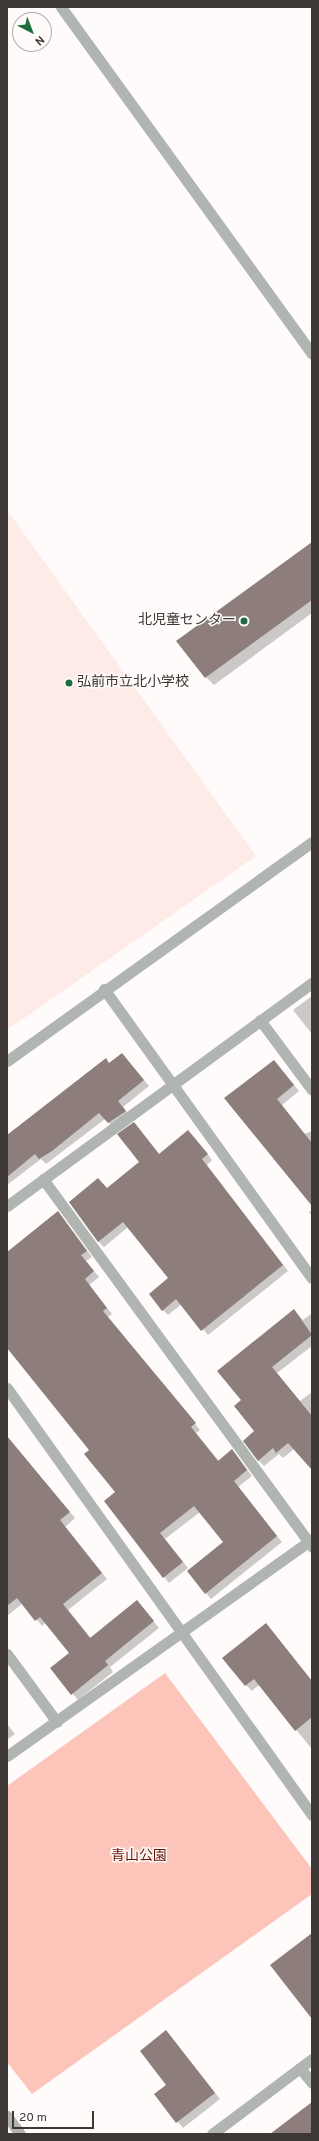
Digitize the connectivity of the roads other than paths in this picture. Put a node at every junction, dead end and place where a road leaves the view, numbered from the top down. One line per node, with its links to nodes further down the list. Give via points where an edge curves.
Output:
1 (61, 7): 2 (street)
2 (312, 354)
3 (312, 842): 5 (street)
4 (312, 983): 6 (street)
5 (104, 989): 7 (street); 8 (street)
6 (260, 1020): 8 (street); 9 (street)
7 (7, 1061)
8 (171, 1083): 10 (street); 12 (street)
9 (312, 1090)
10 (43, 1179): 11 (street); 14 (street)
11 (7, 1206)
12 (312, 1278)
13 (7, 1388): 15 (street)
14 (311, 1542): 15 (street)
15 (182, 1634): 17 (street); 19 (street)
16 (7, 1654): 17 (street)
17 (57, 1722): 18 (street)
18 (7, 1756)
19 (312, 1815)
20 (312, 2059): 21 (street)
21 (300, 2068): 22 (street); 25 (street)
22 (312, 2083)
23 (7, 2116): 24 (street)
24 (20, 2134)
25 (212, 2134)

